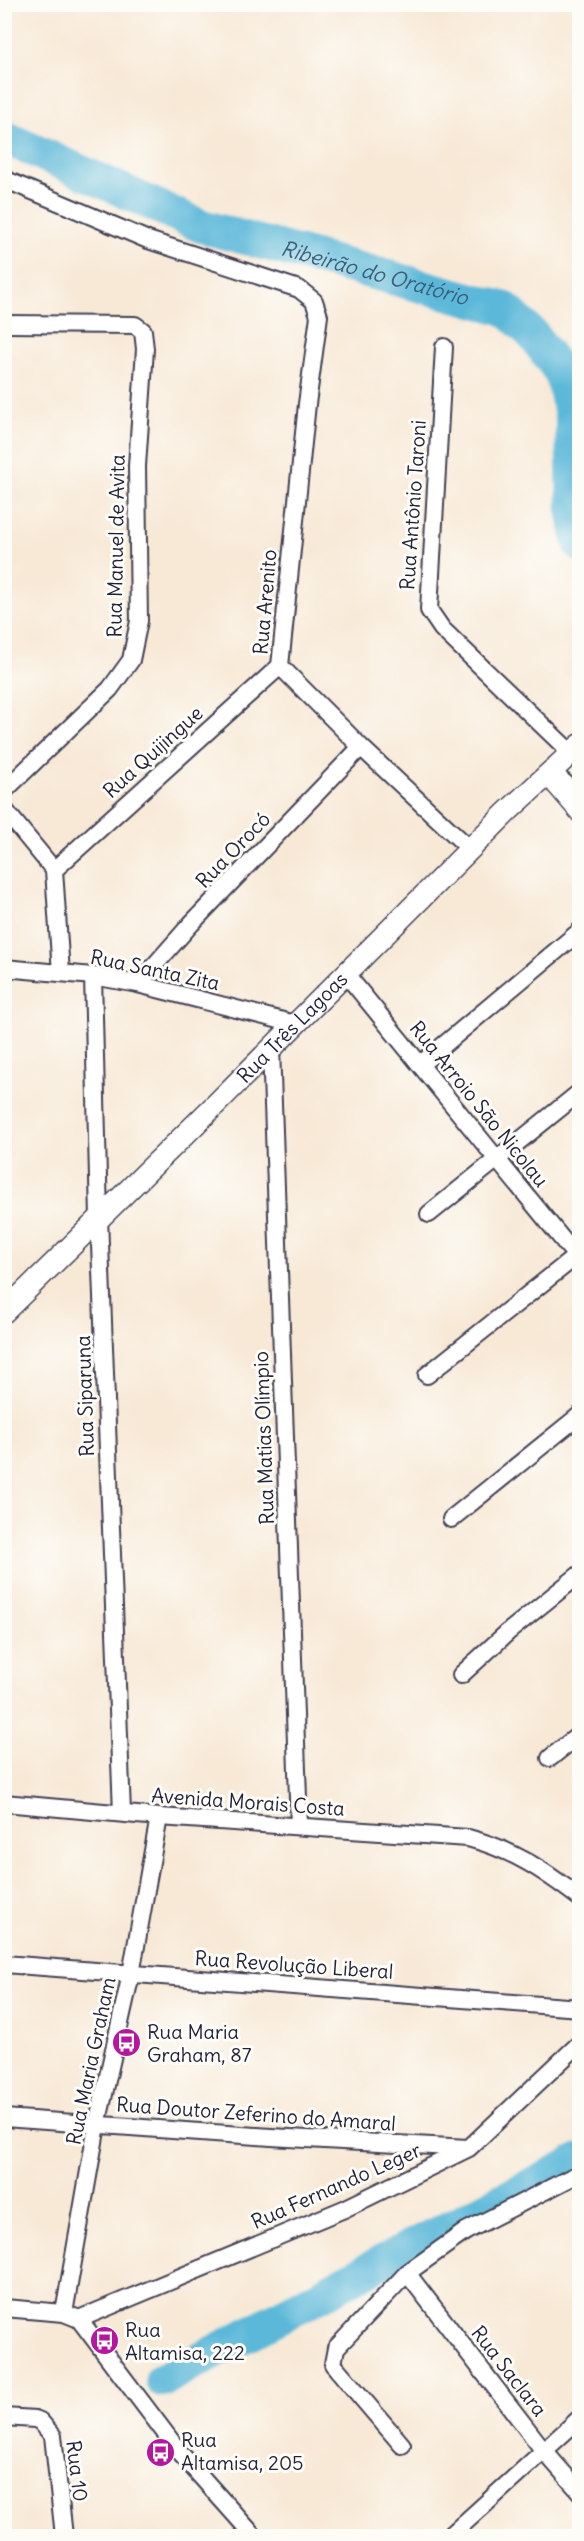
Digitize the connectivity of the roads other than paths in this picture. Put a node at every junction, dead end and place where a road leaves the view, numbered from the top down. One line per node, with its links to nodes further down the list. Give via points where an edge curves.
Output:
1 (4, 179): 4 (street, Rua Arenito, via 148,240 299,289 314,301 320,316 305,416)
2 (4, 324): 8 (street, Rua Manuel de Avita, via 135,326 143,331 145,349 137,466 139,621 135,647 124,672 110,689)
3 (444, 347): 6 (street, Rua Antônio Taroni, via 429,610 442,629)
4 (280, 666): 5 (street, Rua Arenito); 13 (street, Rua Quijingue)
5 (361, 747): 12 (street, Rua Arenito); 19 (street, Rua Orocó)
6 (574, 749): 7 (street, Rua Três Lagoas)
7 (548, 774): 9 (street); 11 (street); 12 (street, Rua Três Lagoas)
8 (4, 791)
9 (579, 796)
10 (4, 809): 13 (street)
11 (579, 818)
12 (470, 849): 17 (street, Rua Três Lagoas)
13 (54, 870): 16 (street)
14 (579, 931): 22 (street)
15 (4, 968): 16 (street, Rua Santa Zita)
16 (61, 973): 18 (street, Rua Santa Zita)
17 (346, 974): 20 (street, Rua Três Lagoas); 22 (street, Rua Arroio São Nicolau)
18 (93, 976): 19 (street, Rua Santa Zita); 26 (street, Rua Siparuna)
19 (138, 984): 20 (street, Rua Santa Zita)
20 (295, 1024): 21 (street, Rua Três Lagoas)
21 (271, 1048): 26 (street, Rua Três Lagoas); 39 (street, Rua Matias Olímpio)
22 (421, 1064): 24 (street, Rua Arroio São Nicolau)
23 (579, 1092): 24 (street)
24 (497, 1161): 25 (street); 27 (street, Rua Arroio São Nicolau)
25 (429, 1214)
26 (99, 1218): 28 (street, Rua Três Lagoas); 37 (street, Rua Siparuna)
27 (578, 1257): 29 (street)
28 (4, 1312)
29 (427, 1375)
30 (579, 1415): 31 (street)
31 (451, 1520)
32 (579, 1574): 33 (street)
33 (461, 1675)
34 (579, 1734): 35 (street)
35 (550, 1758)
36 (4, 1803): 37 (street, Avenida Morais Costa)
37 (122, 1813): 38 (street, Avenida Morais Costa)
38 (159, 1817): 39 (street, Avenida Morais Costa); 42 (street, Rua Maria Graham)
39 (299, 1827): 40 (street, Avenida Morais Costa, via 459,1838 489,1844 522,1858)
40 (579, 1898)
41 (4, 1964): 42 (street, Rua Revolução Liberal)
42 (131, 1974): 43 (street, Rua Revolução Liberal); 46 (street, Rua Maria Graham)
43 (579, 2008)
44 (579, 2043): 47 (street, Rua Fernando Leger)
45 (4, 2118): 46 (street, Rua Doutor Zeferino do Amaral)
46 (97, 2125): 47 (street, Rua Doutor Zeferino do Amaral); 51 (street, Rua Maria Graham)
47 (469, 2148): 51 (street, Rua Fernando Leger, via 344,2209)
48 (579, 2173): 49 (street, via 495,2214)
49 (407, 2273): 54 (street, via 336,2348 333,2357 333,2364); 55 (street, Rua Saclara)
50 (4, 2308): 51 (street, Rua Fernando Leger)
51 (72, 2316): 58 (street, via 181,2454)
52 (4, 2417): 57 (street, Rua 10, via 35,2419 53,2436)
53 (579, 2418): 55 (street)
54 (402, 2445)
55 (544, 2451): 56 (street, Rua Saclara); 59 (street)
56 (579, 2492)
57 (64, 2536)
58 (254, 2536)
59 (450, 2536)

